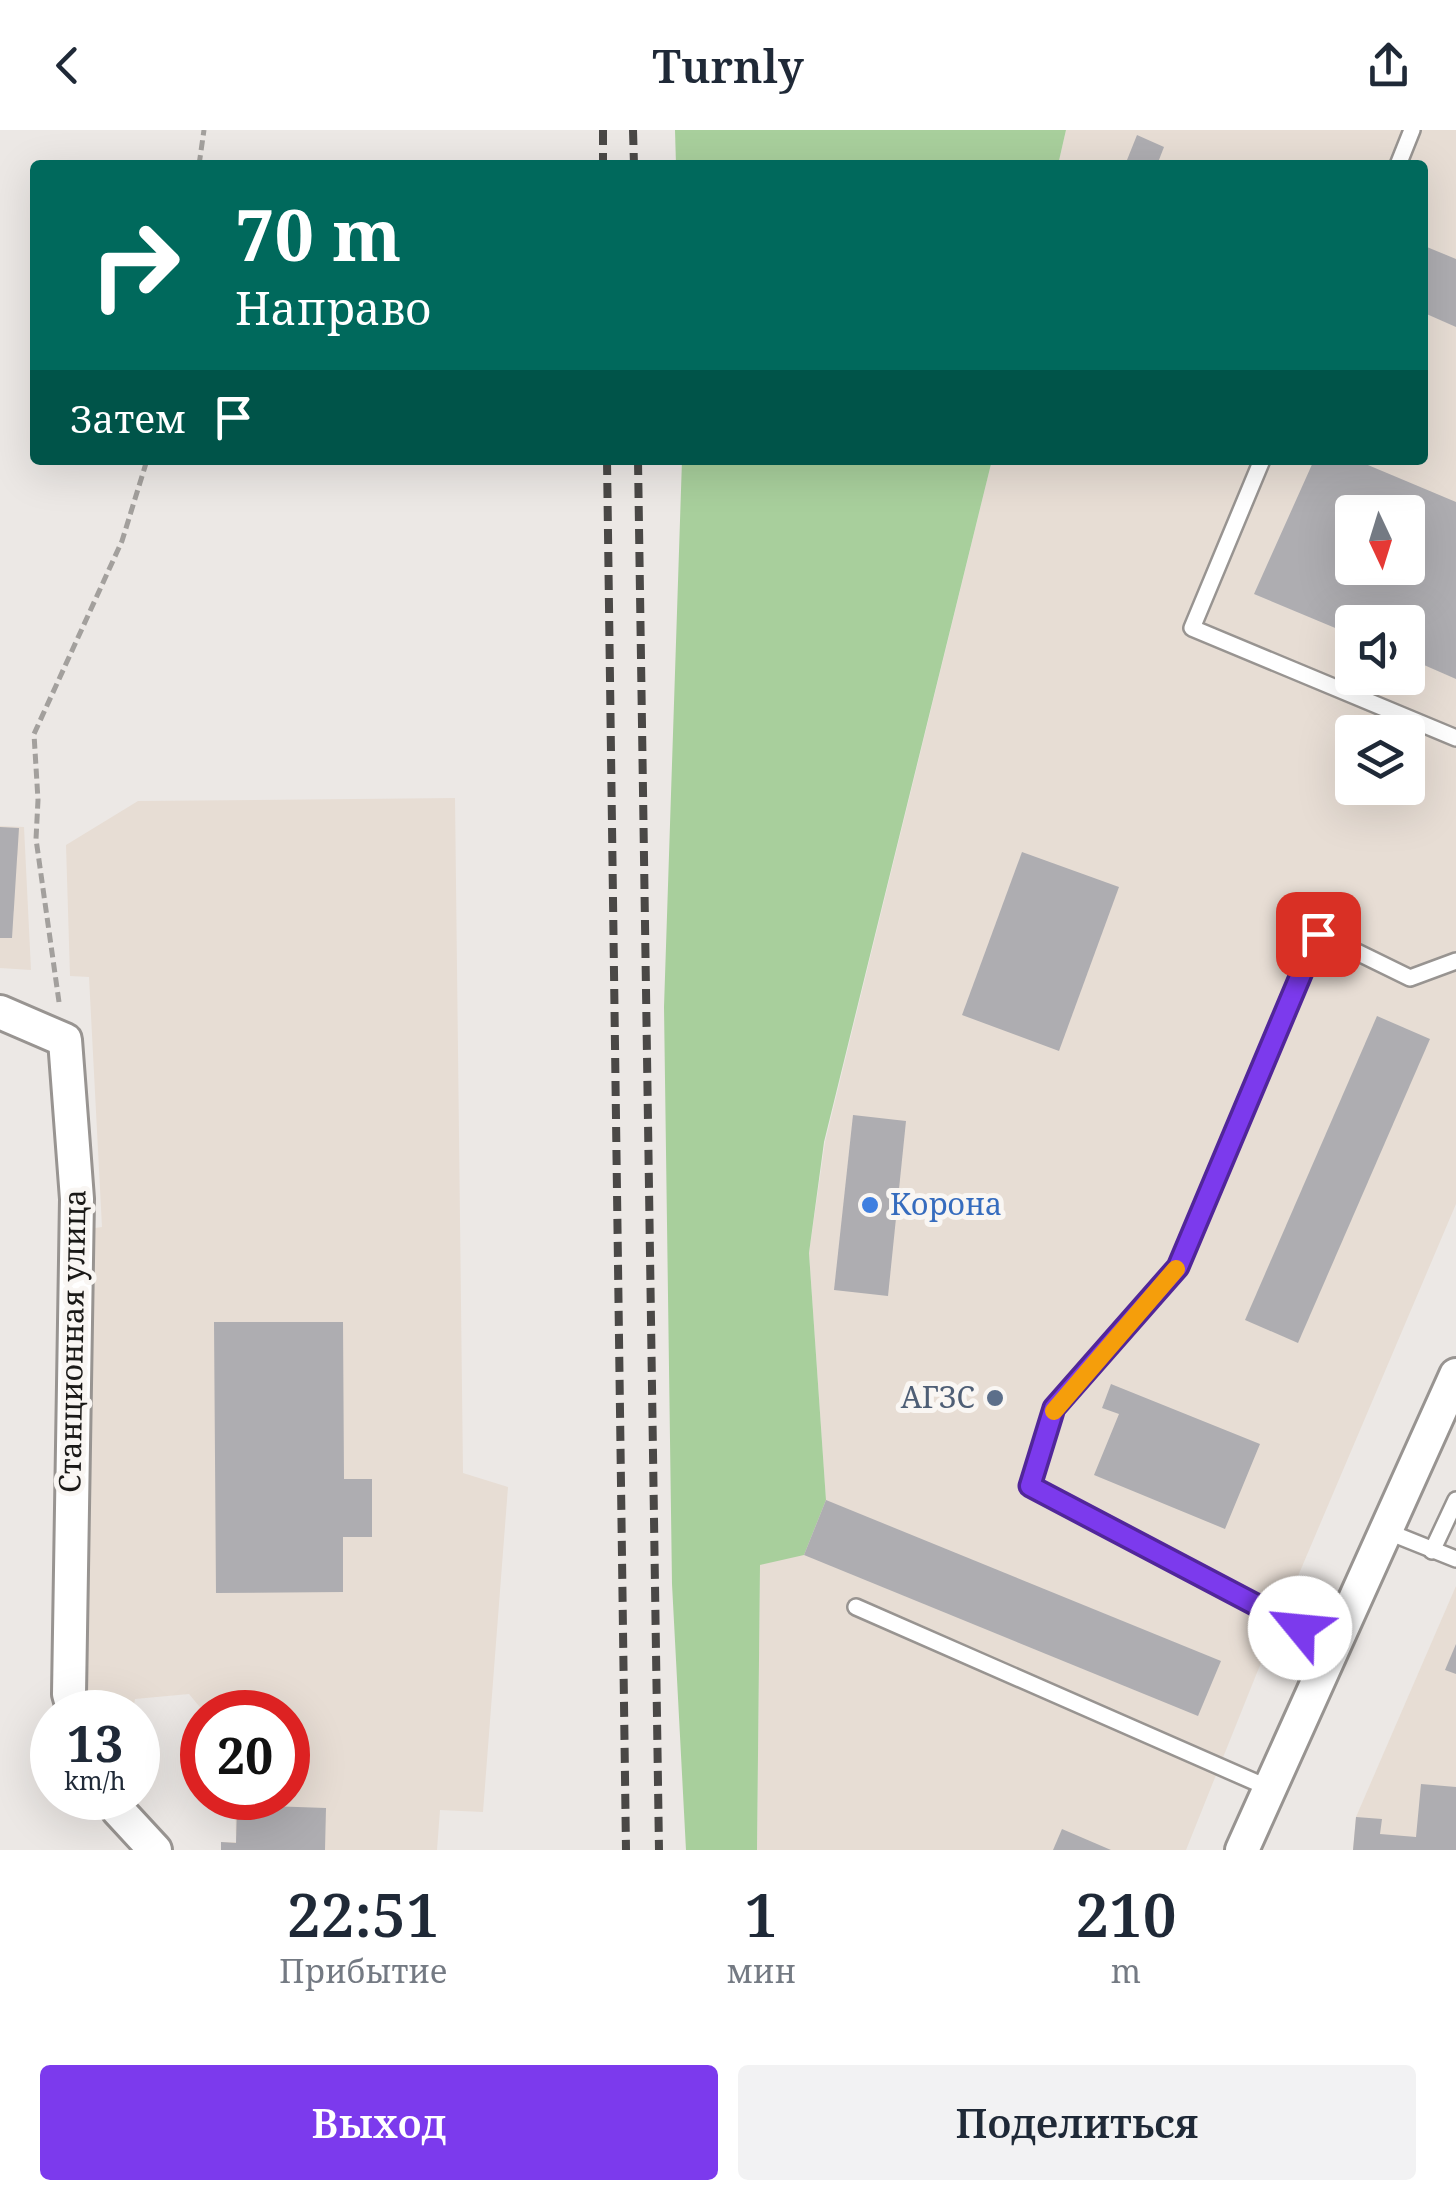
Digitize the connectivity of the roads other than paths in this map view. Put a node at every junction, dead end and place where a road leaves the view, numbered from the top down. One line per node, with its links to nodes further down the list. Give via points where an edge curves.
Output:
1 (1412, 130): 2 (lane)
2 (1400, 160)
3 (1260, 465): 4 (lane, via 1192,628)
4 (1456, 738)
5 (1456, 961): 13 (lane, via 1410,978 1318,934 1178,1267 1054,1408 1030,1486)
6 (0, 1012): 14 (street, Станционная улица, via 65,1040 77,1199)
7 (1456, 1375): 9 (street)
8 (1456, 1500): 10 (lane)
9 (1386, 1532): 10 (lane); 13 (street)
10 (1432, 1552): 11 (lane)
11 (1456, 1559)
12 (856, 1606): 15 (lane)
13 (1333, 1646): 15 (street)
14 (69, 1690)
15 (1271, 1790): 18 (street)
16 (127, 1820): 17 (street)
17 (154, 1850)
18 (1242, 1850)

